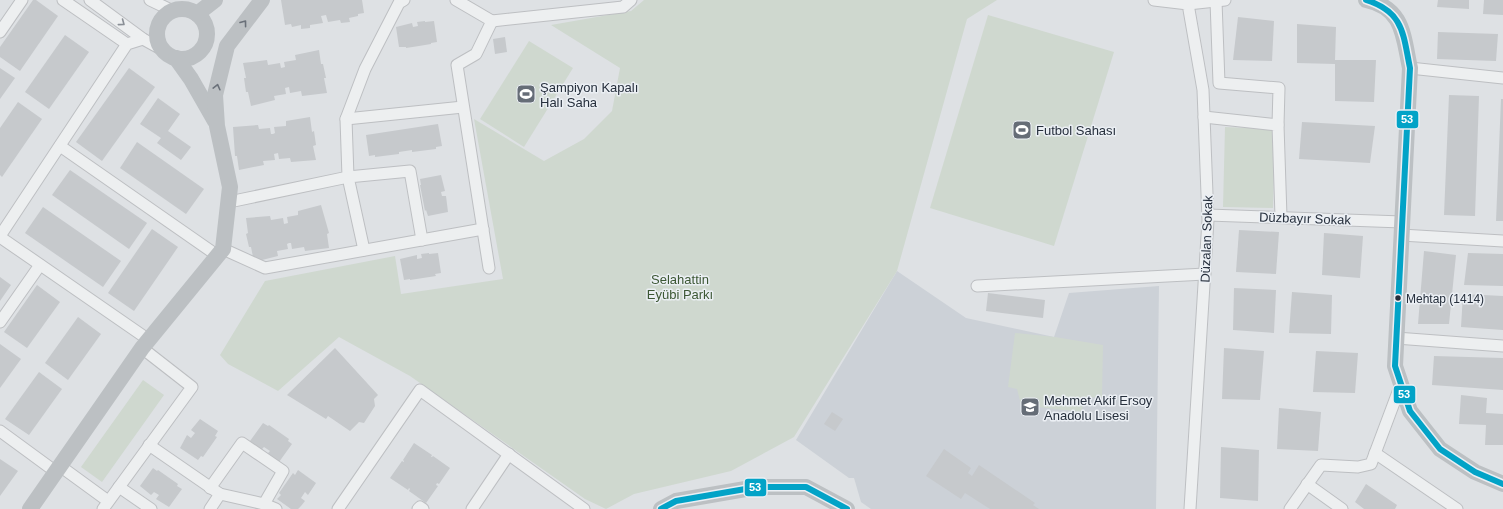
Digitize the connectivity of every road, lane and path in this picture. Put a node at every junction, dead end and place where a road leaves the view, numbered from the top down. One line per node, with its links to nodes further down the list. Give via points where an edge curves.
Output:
1 (22, 0): 18 (street)
2 (63, 0): 20 (street)
3 (90, 0): 19 (street, one-way to 19)
4 (150, 0): 15 (street)
5 (215, 0): 16 (street)
6 (262, 0): 21 (street, one-way to 6)
7 (404, 0): 28 (street, via 365,69)
8 (456, 0): 17 (street)
9 (631, 0): 17 (street, via 623,7)
10 (1154, 0): 13 (street)
11 (1221, 0): 13 (street); 29 (street, via 1219,83 1280,88)
12 (1366, 0): 14 (street)
13 (1188, 4): 27 (street, Düzalan Sokak, via 1203,90)
14 (1389, 4): 24 (street, via 1401,24)
15 (173, 11): 16 (street, via 189,10); 23 (street, via 161,21 157,35 159,43)
16 (197, 14): 22 (street, via 206,28 206,41)
17 (492, 21): 26 (street, via 476,54 457,65)
18 (0, 32)
19 (143, 39): 20 (street); 23 (street)
20 (127, 44): 31 (street)
21 (227, 46): 22 (street); 30 (street, one-way to 21, via 215,95)
22 (200, 52): 23 (street, via 184,59)
23 (169, 54): 30 (street, via 191,79)
24 (1410, 68): 25 (street); 37 (street)
25 (1503, 78)
26 (464, 107): 28 (street); 36 (street)
27 (1204, 117): 29 (street); 34 (street, Düzalan Sokak)
28 (346, 119): 32 (street)
29 (1278, 125): 35 (street)
30 (217, 126): 33 (street, via 230,187)
31 (60, 146): 38 (street); 42 (street)
32 (348, 177): 33 (street); 39 (street, via 410,171); 41 (street)
33 (228, 202): 42 (street)
34 (1208, 215): 35 (street, Düzbayır Sokak); 45 (street, Düzalan Sokak)
35 (1281, 217): 37 (street, Düzbayır Sokak)
36 (483, 229): 39 (street); 44 (street)
37 (1402, 229): 40 (street, Düzbayır Sokak); 48 (street)
38 (0, 237): 43 (street)
39 (422, 240): 41 (street)
40 (1503, 241)
41 (364, 250): 42 (street, via 265,268)
42 (220, 252): 49 (street)
43 (40, 265): 47 (street); 49 (street)
44 (489, 268)
45 (1205, 274): 46 (street); 75 (street, Düzalan Sokak)
46 (977, 286)
47 (0, 322)
48 (1396, 338): 50 (street); 51 (street, via 1395,366)
49 (145, 344): 53 (street, via 192,387); 56 (street)
50 (1503, 346)
51 (1401, 384): 54 (street); 58 (street, via 1410,411 1440,449 1475,472)
52 (0, 431): 56 (street)
53 (149, 445): 59 (street); 60 (street)
54 (1375, 453): 57 (street, via 1371,464 1358,467 1321,465); 78 (street)
55 (509, 454): 68 (street, via 420,390); 71 (street); 72 (street)
56 (58, 469): 63 (street); 64 (street)
57 (1307, 484): 76 (street); 77 (street)
58 (1503, 484)
59 (119, 487): 63 (street); 65 (street)
60 (210, 488): 61 (street); 62 (street, via 242,443 283,471)
61 (220, 494): 62 (street); 66 (street)
62 (264, 504): 67 (street)
63 (106, 505)
64 (30, 509)
65 (151, 509)
66 (210, 509)
67 (276, 509)
68 (338, 509)
69 (418, 509): 70 (street)
70 (423, 509)
71 (472, 509)
72 (584, 509)
73 (661, 509): 74 (street, via 676,501 764,487 806,488)
74 (847, 509)
75 (1190, 509)
76 (1290, 509)
77 (1342, 509)
78 (1457, 509)

